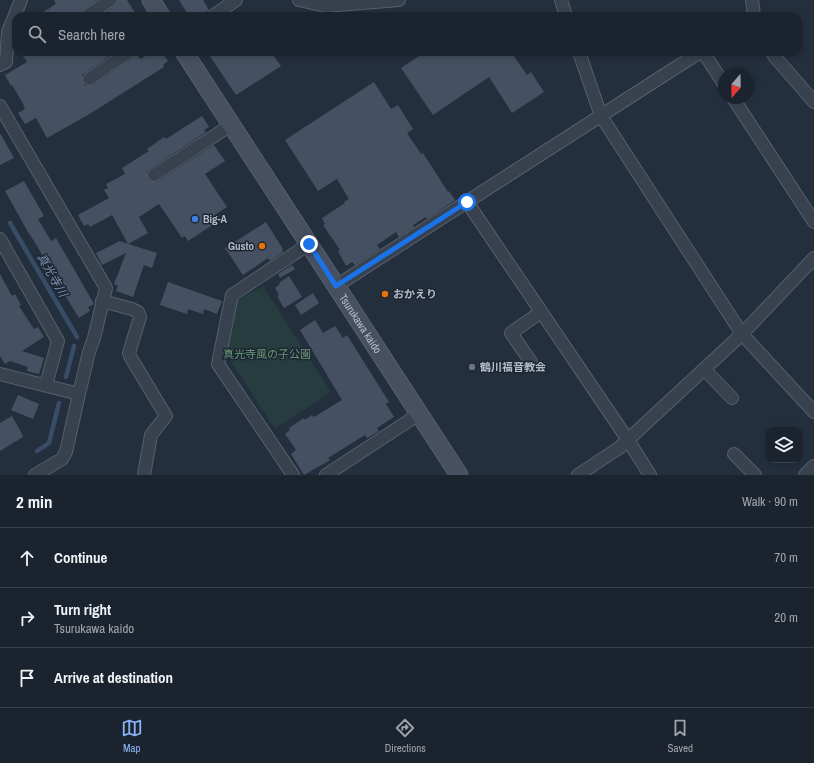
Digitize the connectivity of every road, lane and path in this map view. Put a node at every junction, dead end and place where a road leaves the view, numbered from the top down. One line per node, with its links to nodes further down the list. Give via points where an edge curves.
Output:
1 (21, 0): 9 (street)
2 (111, 0): 10 (street)
3 (151, 0): 11 (main road)
4 (236, 0): 12 (street)
5 (299, 0): 6 (street, via 325,6)
6 (399, 0)
7 (561, 0): 13 (street)
8 (752, 0): 14 (street)
9 (16, 12)
10 (92, 12)
11 (158, 12)
12 (219, 12)
13 (565, 12)
14 (754, 12)
15 (12, 22): 22 (street, via 8,32 6,62)
16 (123, 56): 24 (street)
17 (187, 56): 29 (main road, Tsurukawa kaido)
18 (580, 56): 28 (street)
19 (695, 56): 28 (street)
20 (704, 56): 23 (street)
21 (774, 56): 25 (street)
22 (0, 65)
23 (718, 76)
24 (89, 79)
25 (814, 102)
26 (737, 104): 32 (street)
27 (0, 106): 37 (street, via 106,288)
28 (601, 116): 31 (street); 39 (street)
29 (231, 125): 30 (street); 34 (main road, Tsurukawa kaido)
30 (154, 174)
31 (467, 202): 36 (street); 38 (street)
32 (814, 222)
33 (0, 239): 43 (street, via 58,341)
34 (309, 244): 36 (main road, Tsurukawa kaido); 53 (street, via 232,295 218,364)
35 (814, 258): 39 (street)
36 (336, 286): 47 (main road, Tsurukawa kaido)
37 (102, 301): 44 (street); 52 (street, via 138,312 140,317 129,353 166,416 150,435)
38 (541, 312): 40 (street, via 511,333); 48 (street)
39 (742, 334): 41 (street); 46 (street)
40 (531, 362)
41 (704, 369): 45 (street); 48 (street)
42 (0, 374): 43 (street)
43 (46, 385): 44 (street)
44 (79, 394): 51 (street, via 66,452 62,459)
45 (732, 398)
46 (814, 412)
47 (419, 414): 54 (street); 55 (main road, Tsurukawa kaido)
48 (628, 440): 56 (street); 57 (street)
49 (734, 454): 58 (street)
50 (814, 466): 59 (street)
51 (35, 475)
52 (144, 475)
53 (293, 475)
54 (326, 475)
55 (459, 475)
56 (578, 475)
57 (650, 475)
58 (755, 475)
59 (805, 475)

